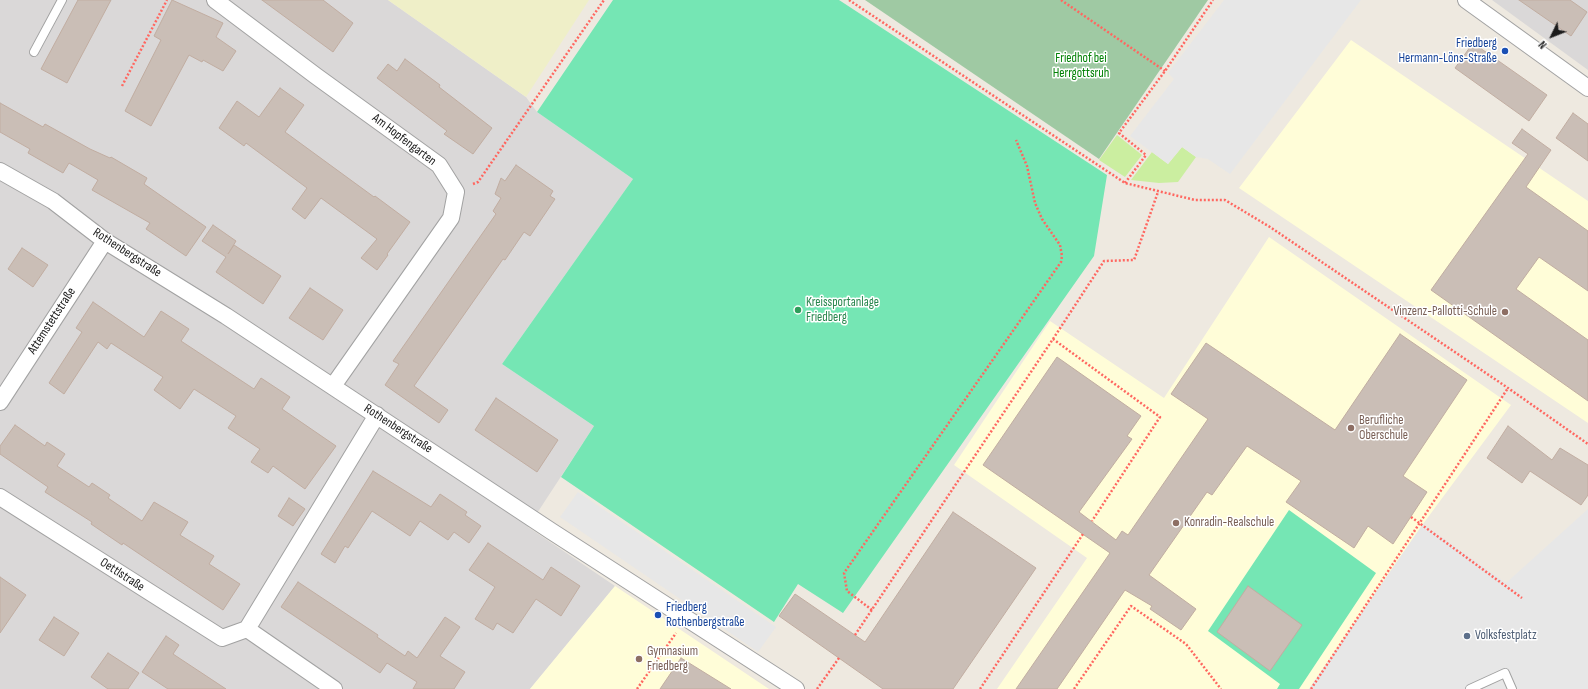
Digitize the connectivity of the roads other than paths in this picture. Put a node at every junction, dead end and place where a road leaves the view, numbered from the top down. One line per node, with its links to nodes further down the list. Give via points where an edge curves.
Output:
1 (62, 0): 4 (lane)
2 (215, 0): 8 (street, Am Hopfengarten, via 439,166 456,192 451,218)
3 (1466, 0): 5 (street)
4 (34, 52)
5 (1588, 88)
6 (0, 172): 7 (street, Rothenbergstraße, via 53,201)
7 (105, 241): 8 (street, Rothenbergstraße); 9 (street, Attemstettstraße)
8 (333, 386): 10 (street, Rothenbergstraße)
9 (0, 402)
10 (377, 415): 12 (street); 14 (street, Rothenbergstraße)
11 (0, 496): 12 (street, Oettlstraße, via 222,638)
12 (247, 629): 13 (street)
13 (334, 689)
14 (796, 689)
15 (1470, 689): 16 (lane, via 1505,673)
16 (1512, 689)

